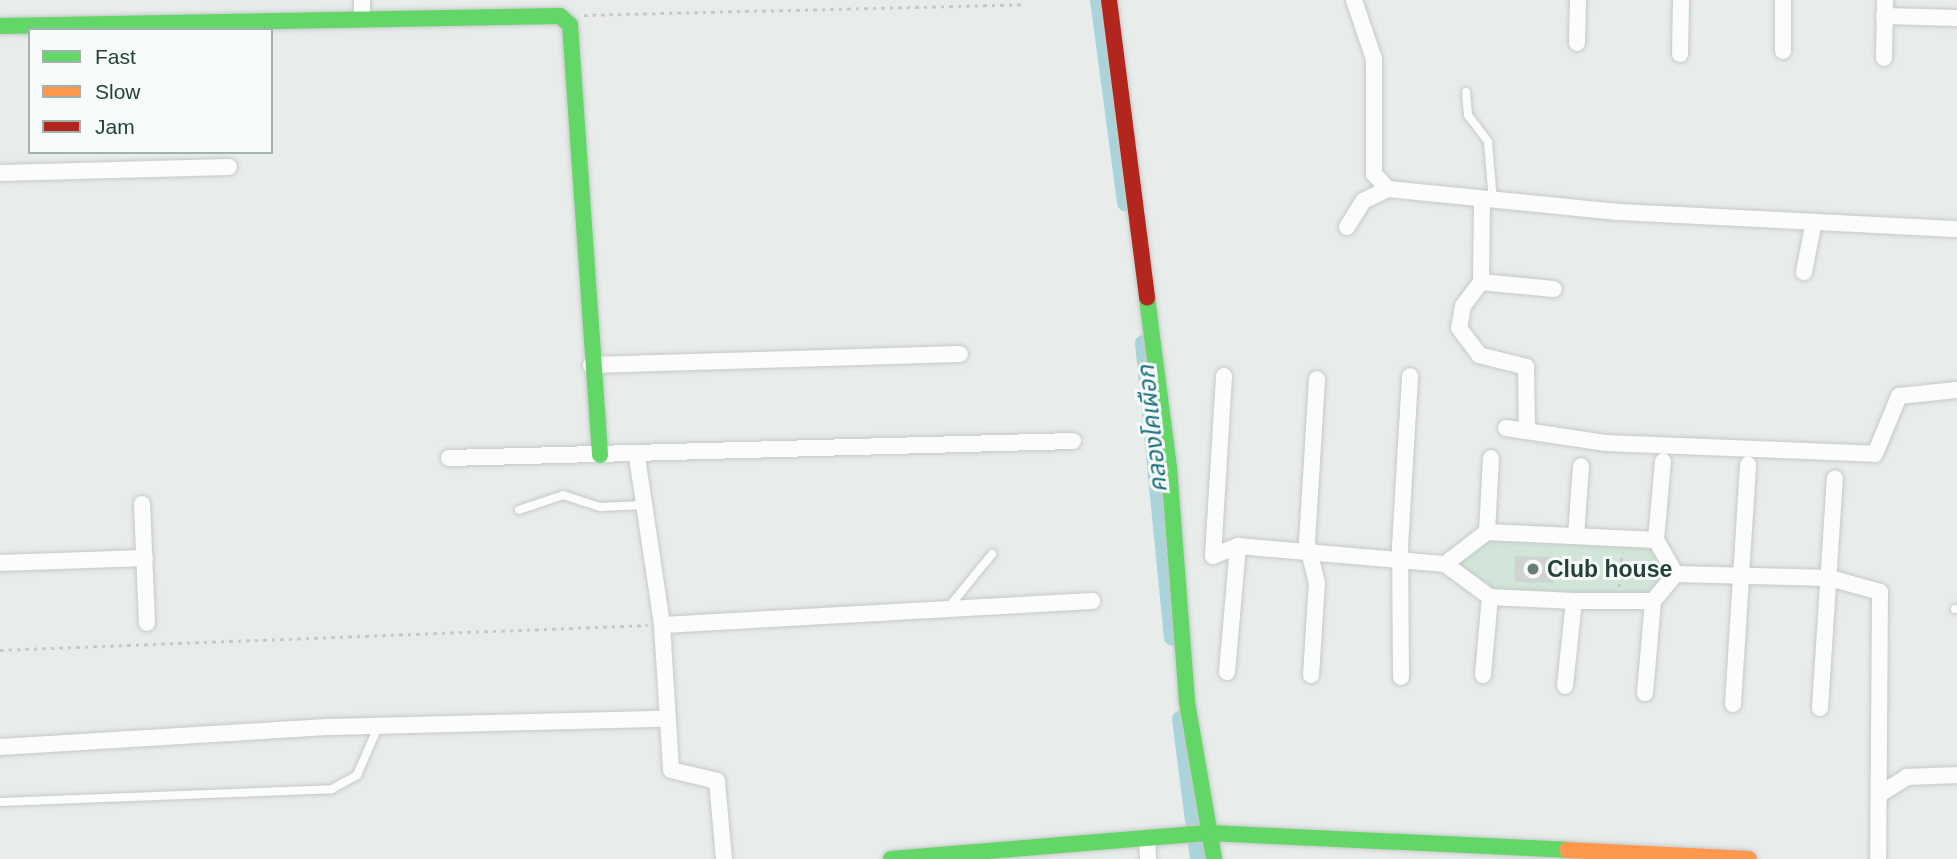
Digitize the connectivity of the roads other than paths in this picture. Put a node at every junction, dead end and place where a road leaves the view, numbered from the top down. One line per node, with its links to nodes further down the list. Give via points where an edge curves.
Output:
1 (1109, 0): 79 (street, via 1169,467 1187,702)
2 (1354, 0): 17 (street, via 1374,59 1374,174)
3 (1578, 0): 10 (street)
4 (1681, 0): 12 (street)
5 (1783, 0): 11 (street)
6 (362, 8): 9 (street); 26 (street, via 560,16 570,25)
7 (1884, 8): 8 (street); 13 (street)
8 (1957, 18)
9 (0, 26)
10 (1577, 43)
11 (1783, 51)
12 (1680, 54)
13 (1884, 58)
14 (1466, 92): 18 (lane, via 1468,115 1488,142)
15 (229, 167): 16 (street)
16 (0, 173)
17 (1388, 189): 18 (street); 20 (street, via 1363,201)
18 (1488, 201): 19 (street); 23 (street)
19 (1813, 226): 21 (street); 22 (street)
20 (1347, 227)
21 (1957, 229)
22 (1804, 272)
23 (1482, 282): 24 (street); 32 (street, via 1463,306 1459,328 1479,355 1526,367)
24 (1553, 289)
25 (960, 354): 26 (street)
26 (591, 365): 34 (street)
27 (1224, 376): 48 (street, via 1213,556)
28 (1410, 376): 52 (street)
29 (1317, 379): 49 (street, via 1307,543)
30 (1957, 390): 32 (street, via 1899,397 1875,454 1605,443)
31 (1506, 428): 32 (street)
32 (1527, 431)
33 (1073, 441): 35 (street)
34 (600, 456): 35 (street); 37 (street)
35 (637, 457): 43 (street)
36 (1490, 457): 45 (street)
37 (449, 458)
38 (1662, 461): 47 (street)
39 (1748, 464): 56 (street)
40 (1581, 466): 46 (street)
41 (1835, 478): 57 (street)
42 (142, 504): 51 (street)
43 (644, 505): 44 (lane, via 600,507 563,495); 64 (street)
44 (519, 510)
45 (1487, 532): 46 (street); 54 (street)
46 (1576, 536): 47 (street)
47 (1656, 540): 55 (street)
48 (1238, 546): 49 (street); 65 (street)
49 (1313, 552): 52 (street); 66 (street)
50 (992, 554): 62 (lane)
51 (145, 558): 53 (street); 63 (street)
52 (1402, 562): 54 (street); 68 (street)
53 (0, 563)
54 (1445, 564): 58 (street)
55 (1676, 574): 56 (street); 61 (street)
56 (1742, 576): 57 (street); 71 (street)
57 (1830, 578): 72 (street); 77 (street, via 1873,588 1884,599)
58 (1490, 597): 60 (street); 67 (street)
59 (1093, 601): 62 (street)
60 (1574, 601): 61 (street); 69 (street)
61 (1653, 601): 70 (street)
62 (948, 608): 64 (street)
63 (147, 623)
64 (662, 625): 73 (street)
65 (1227, 672)
66 (1311, 675)
67 (1483, 675)
68 (1401, 677)
69 (1565, 686)
70 (1645, 693)
71 (1733, 704)
72 (1820, 708)
73 (666, 719): 74 (street); 81 (street, via 671,770 717,781)
74 (379, 725): 75 (street); 78 (lane, via 357,775 332,789)
75 (0, 747)
76 (1957, 775): 77 (street, via 1907,777)
77 (1880, 794): 86 (street)
78 (0, 802)
79 (1207, 834): 80 (street); 84 (street); 85 (street)
80 (1147, 838): 82 (street); 83 (street)
81 (723, 859)
82 (891, 859)
83 (1149, 859)
84 (1214, 859)
85 (1749, 859)
86 (1878, 859)

